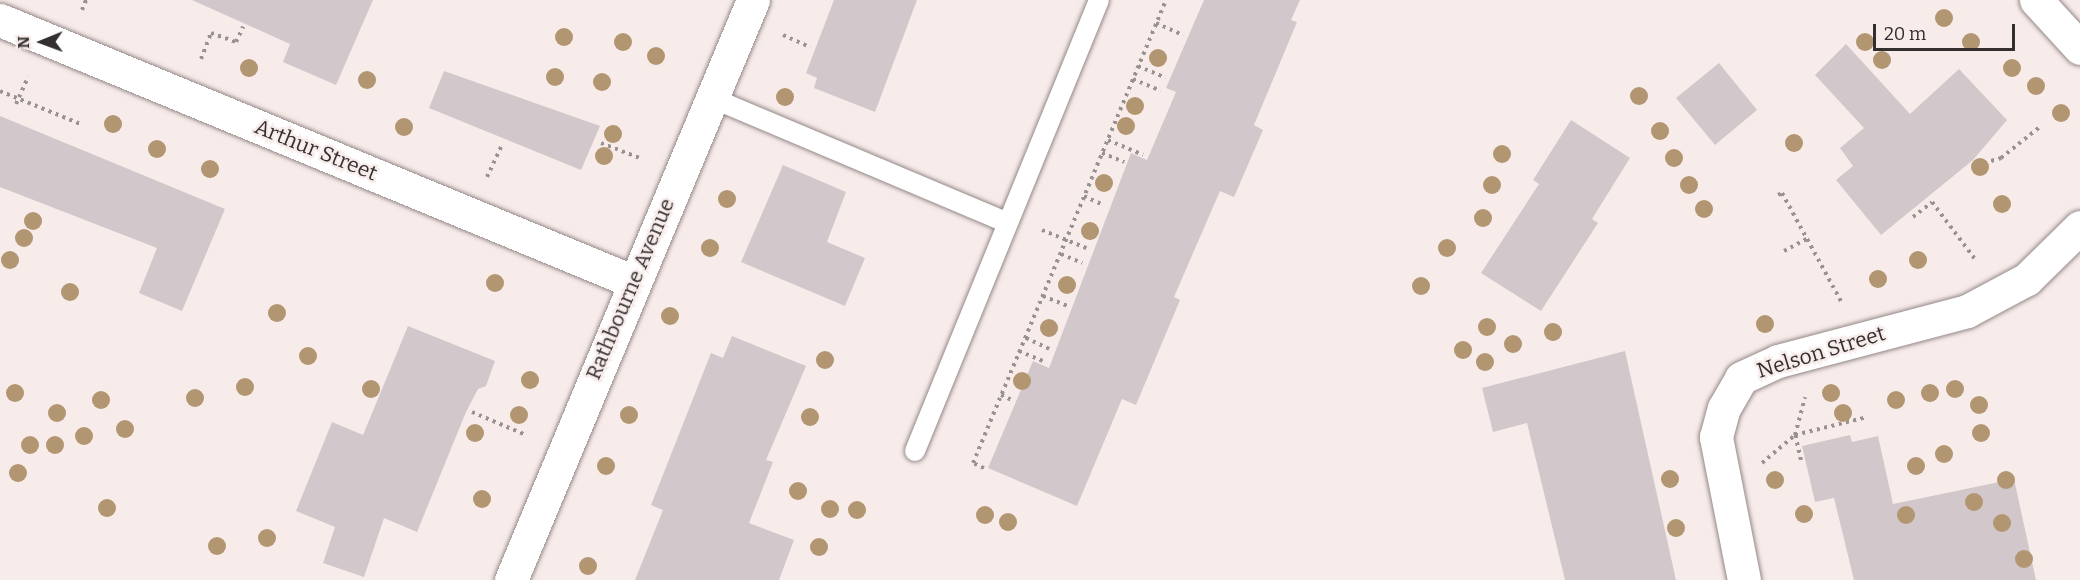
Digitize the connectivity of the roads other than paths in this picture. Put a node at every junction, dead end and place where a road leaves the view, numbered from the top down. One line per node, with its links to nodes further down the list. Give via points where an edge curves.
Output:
1 (753, 0): 6 (street, Rathbourne Avenue)
2 (1100, 0): 7 (lane)
3 (2036, 0): 5 (street)
4 (0, 20): 9 (street, Arthur Street)
5 (2080, 48)
6 (712, 98): 7 (lane); 9 (street, Rathbourne Avenue)
7 (1009, 220): 10 (lane)
8 (2080, 226): 12 (street, Nelson Street, via 2027,279 1967,311 1778,361 1741,378 1724,408 1716,436)
9 (632, 281): 11 (street, Rathbourne Avenue)
10 (915, 451)
11 (511, 580)
12 (1744, 580)

